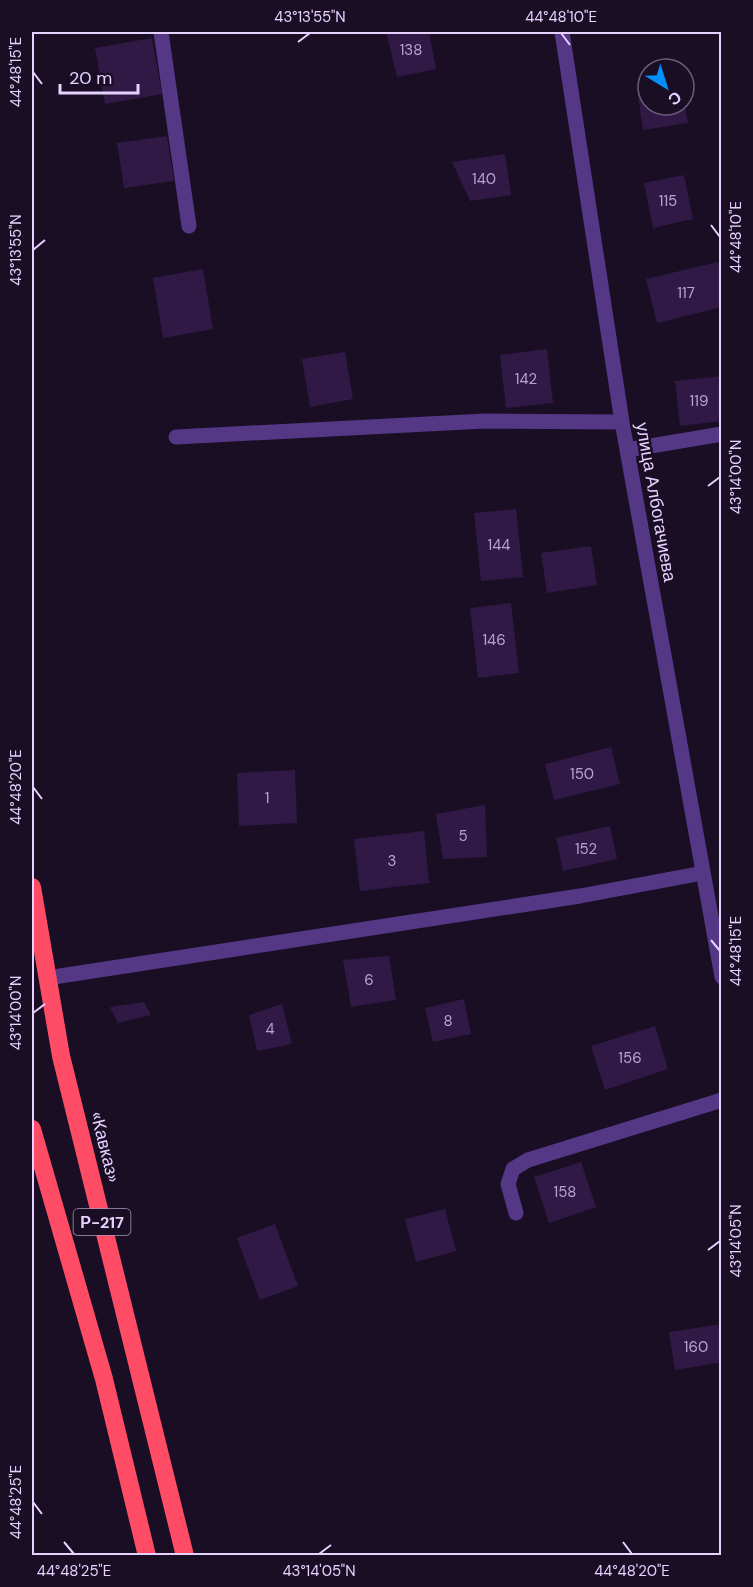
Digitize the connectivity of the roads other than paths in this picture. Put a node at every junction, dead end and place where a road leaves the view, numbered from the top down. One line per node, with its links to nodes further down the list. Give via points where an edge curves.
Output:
1 (161, 32): 3 (street)
2 (561, 32): 4 (street, улица Албогачиева)
3 (189, 226)
4 (622, 422): 6 (street, via 484,421); 7 (street, улица Албогачиева)
5 (722, 434): 7 (street)
6 (176, 436)
7 (627, 450): 8 (street, улица Албогачиева)
8 (703, 873): 10 (street, улица Албогачиева); 12 (street, via 580,896)
9 (32, 887): 12 (highway, «Кавказ» / Р-217)
10 (718, 936): 11 (street, улица Албогачиева)
11 (722, 977)
12 (47, 978): 17 (highway, «Кавказ» / Р-217, via 61,1056)
13 (722, 1100): 15 (street, via 528,1160 513,1169 508,1184)
14 (32, 1129): 16 (highway, Р-217, via 104,1379)
15 (516, 1212)
16 (147, 1556)
17 (185, 1556)

